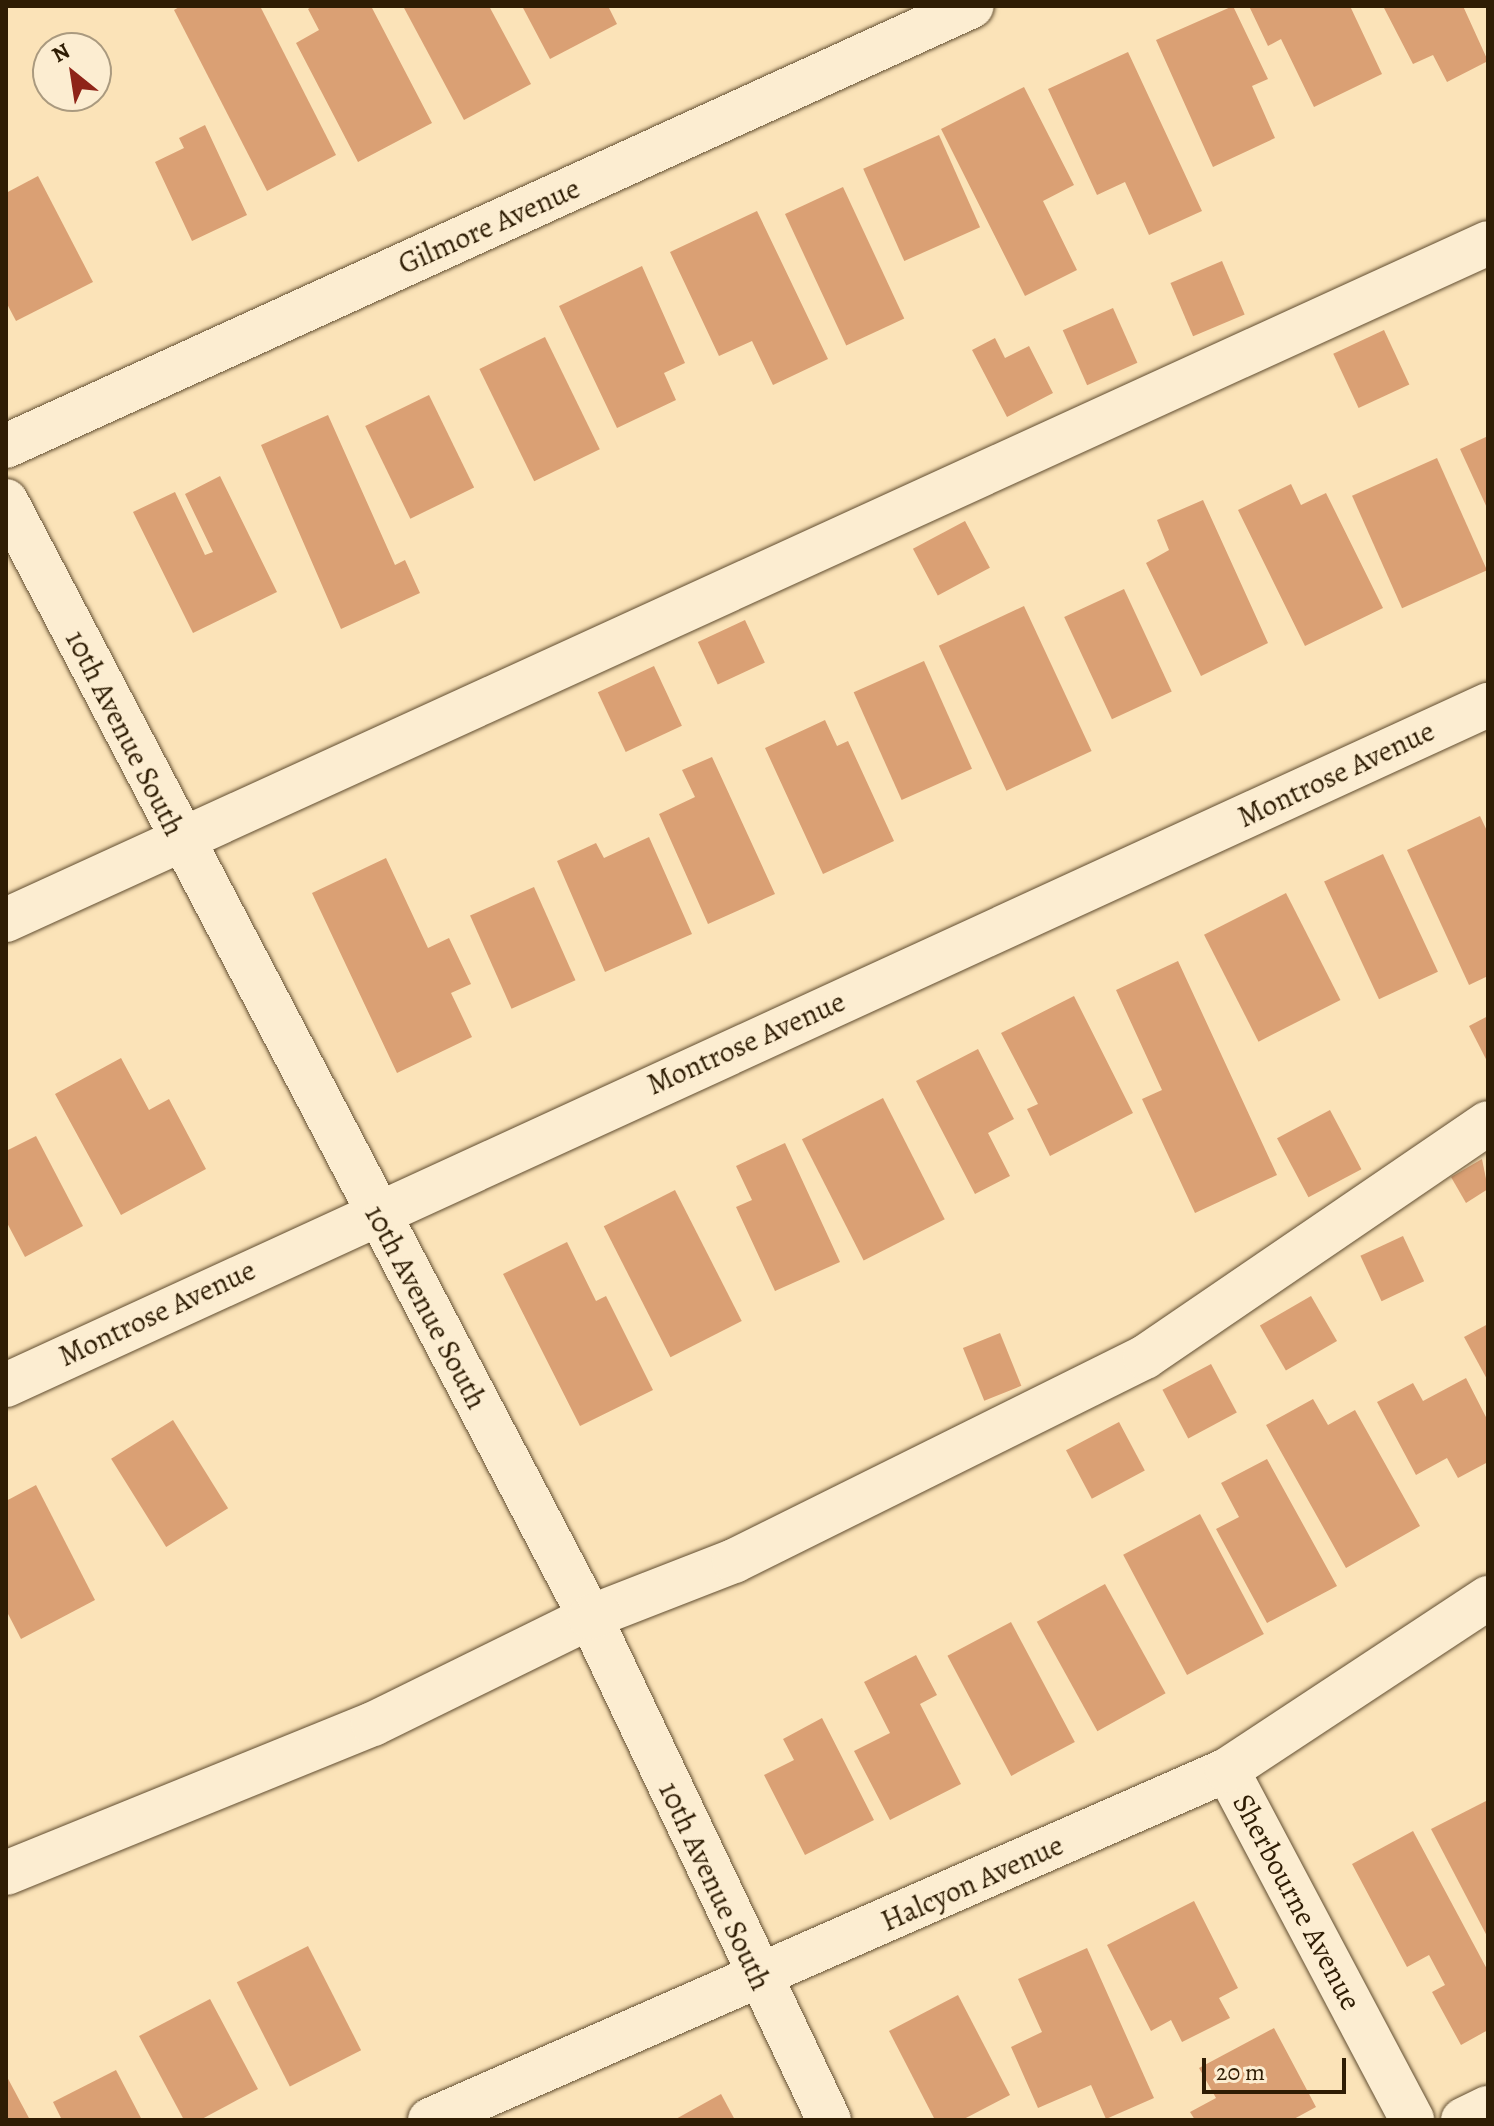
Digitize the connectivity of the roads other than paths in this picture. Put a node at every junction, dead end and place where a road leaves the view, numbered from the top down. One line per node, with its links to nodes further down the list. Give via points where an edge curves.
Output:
1 (972, 6): 3 (street, Gilmore Avenue)
2 (1488, 243): 6 (street)
3 (6, 446)
4 (6, 501): 6 (street, 10th Avenue South)
5 (1488, 705): 9 (street, Montrose Avenue)
6 (180, 840): 7 (street); 9 (street, 10th Avenue South)
7 (6, 920)
8 (1488, 1123): 12 (street, via 1145,1357 734,1561)
9 (376, 1213): 10 (street, Montrose Avenue); 12 (street, 10th Avenue South)
10 (6, 1385)
11 (1488, 1598): 13 (street, Halcyon Avenue)
12 (590, 1617): 14 (street, via 373,1724); 15 (street, 10th Avenue South)
13 (1227, 1770): 15 (street, Halcyon Avenue); 19 (street, Sherbourne Avenue)
14 (6, 1873)
15 (758, 1979): 17 (street, Halcyon Avenue); 18 (street, 10th Avenue South)
16 (1488, 2108): 20 (street)
17 (430, 2120)
18 (829, 2120)
19 (1412, 2120)
20 (1463, 2120)

